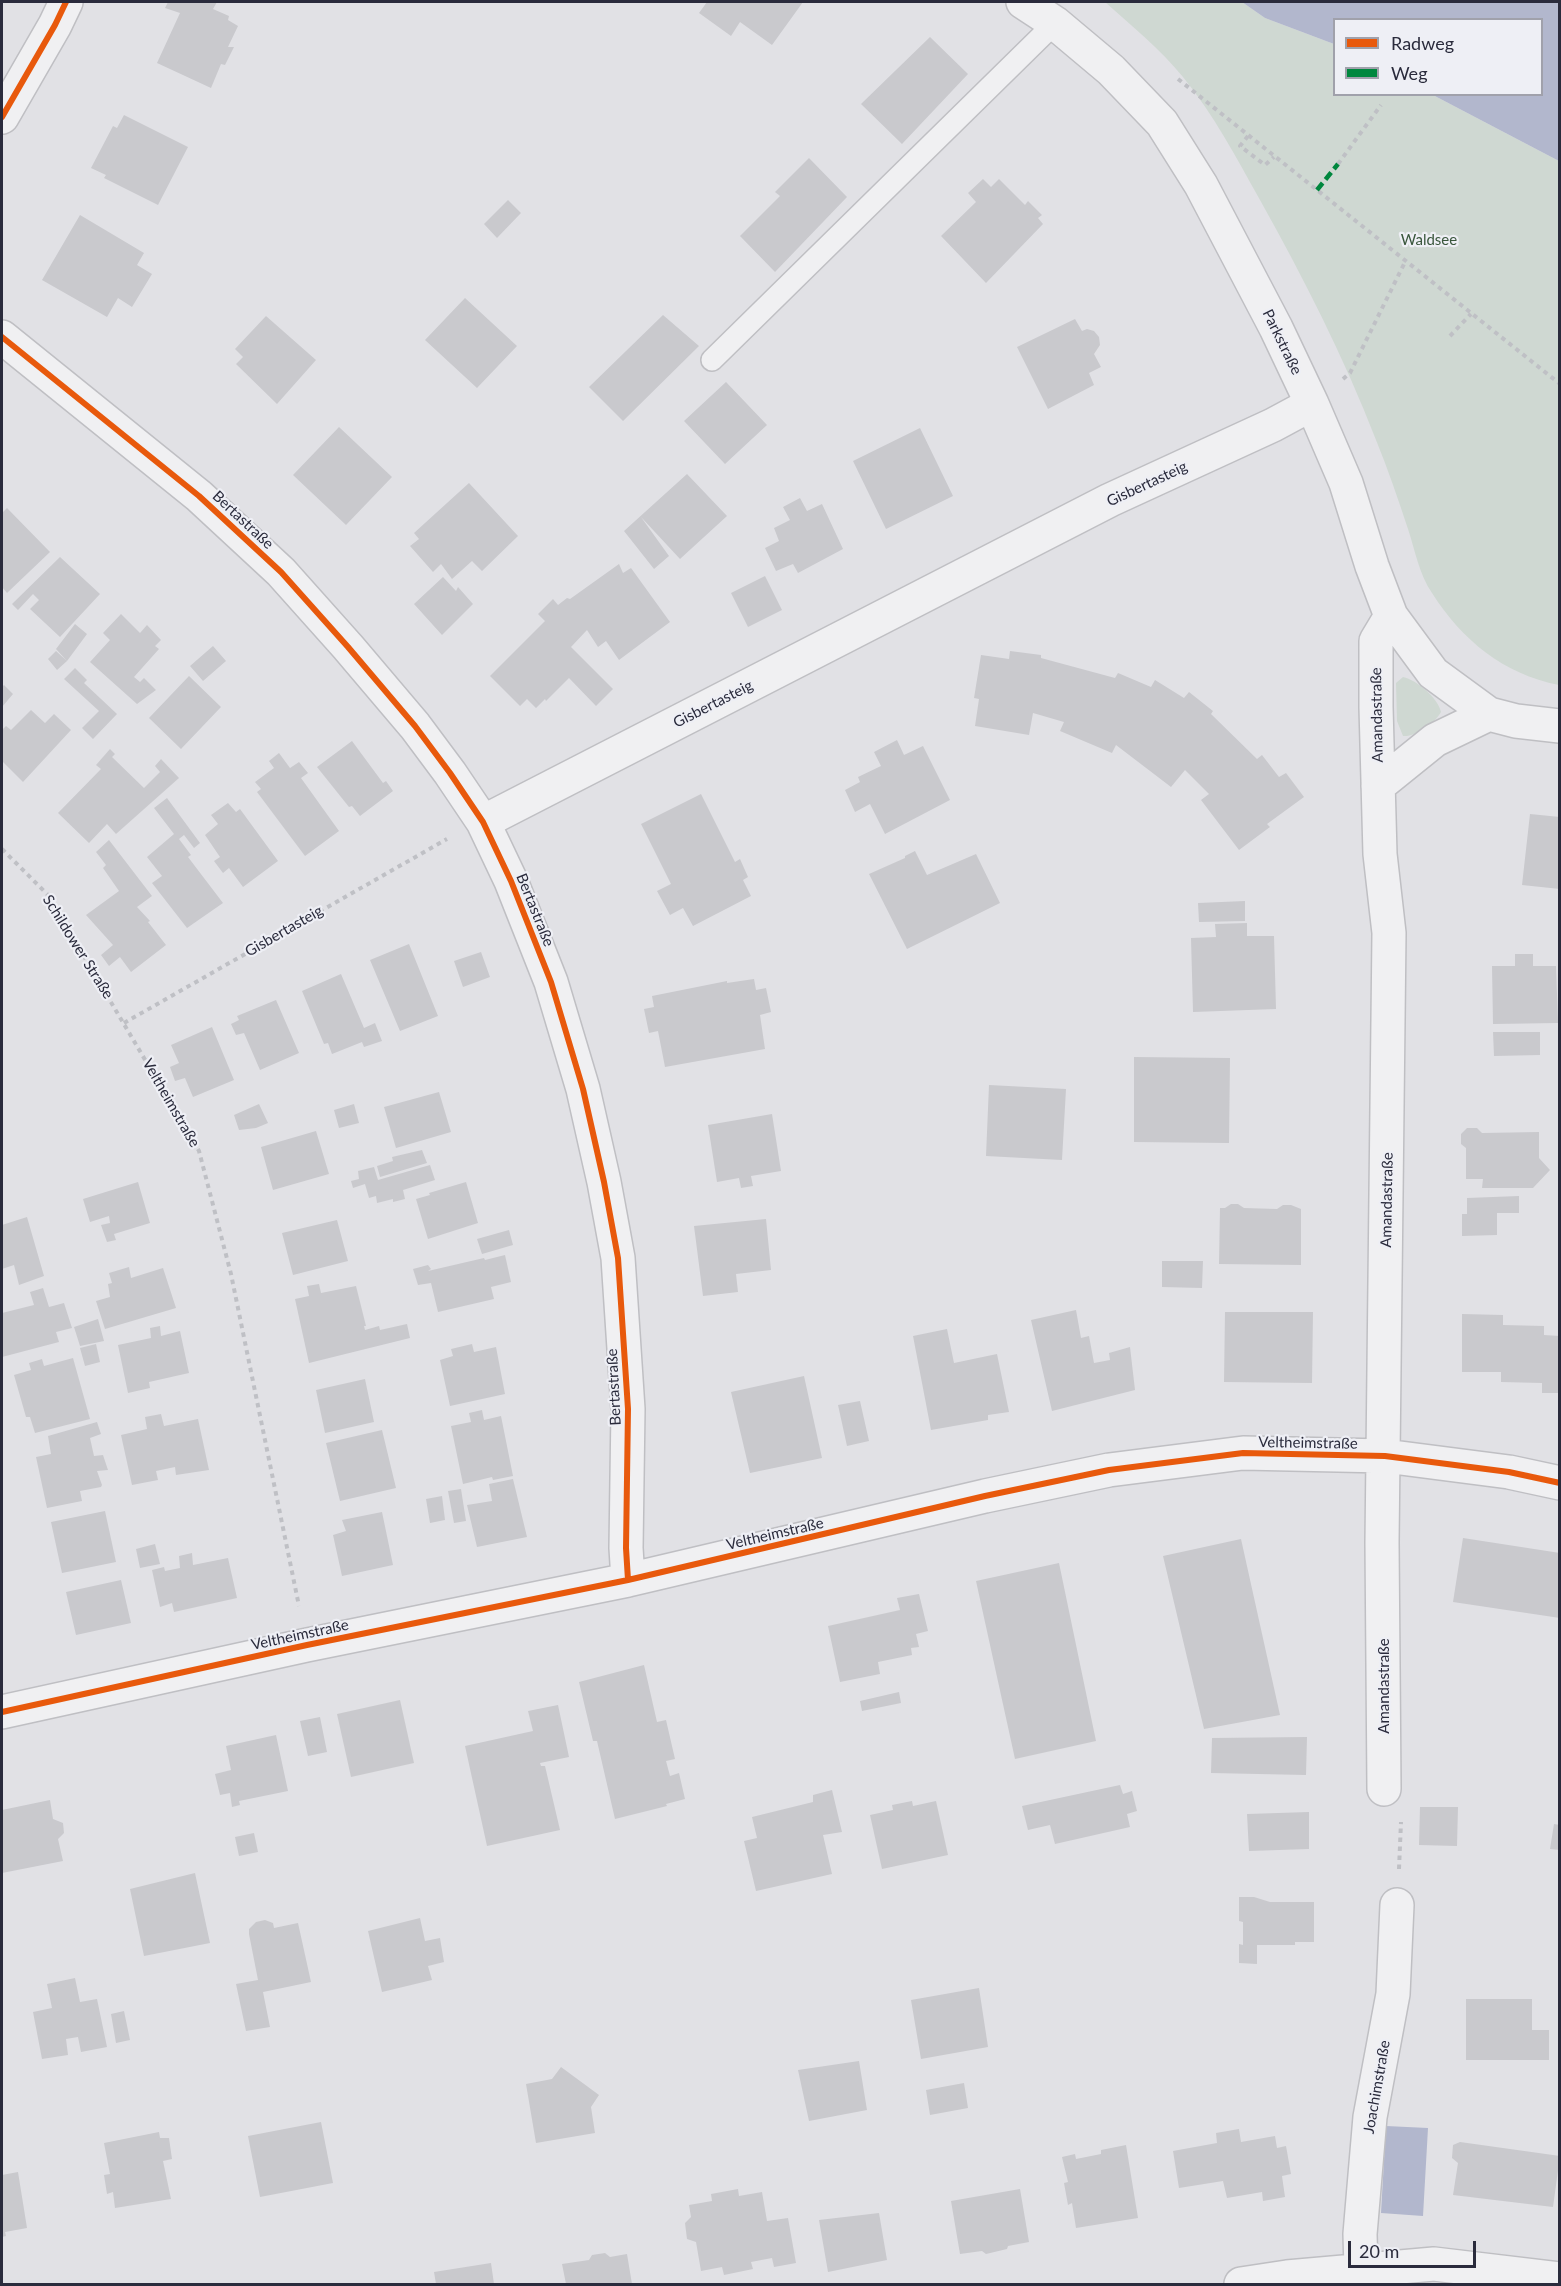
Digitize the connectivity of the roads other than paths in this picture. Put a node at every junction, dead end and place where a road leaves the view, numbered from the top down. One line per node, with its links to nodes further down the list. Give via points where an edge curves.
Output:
1 (66, 2): 4 (street)
2 (1023, 2): 3 (street, Parkstraße)
3 (1055, 23): 6 (lane); 7 (street, Parkstraße, via 1111,70 1162,123 1201,185)
4 (2, 117)
5 (2, 337): 12 (street, Bertastraße, via 199,496 281,572 415,726)
6 (712, 360)
7 (1312, 404): 8 (street, Parkstraße, via 1346,483); 12 (street, Gisbertasteig, via 1110,501)
8 (1391, 616): 9 (street, Parkstraße, via 1433,673); 11 (street, Amandastraße, via 1376,641)
9 (1489, 714): 10 (street, Parkstraße); 11 (street, via 1435,740)
10 (1560, 726)
11 (1378, 786): 13 (street, Amandastraße, via 1380,854 1389,933)
12 (483, 822): 15 (street, Bertastraße, via 551,982 583,1089 604,1182 618,1258 628,1409)
13 (1385, 1456): 14 (street, Veltheimstraße, via 1509,1472); 15 (street, Veltheimstraße, via 1243,1453 1109,1470); 17 (street, Amandastraße)
14 (1560, 1483)
15 (628, 1580): 16 (street, Veltheimstraße)
16 (2, 1712)
17 (1384, 1789)
18 (1396, 1905): 19 (street, Joachimstraße, via 1393,1994 1370,2117 1360,2234)
19 (1361, 2269): 20 (street, via 1434,2264); 21 (street)
20 (1560, 2279)
21 (1241, 2284)

